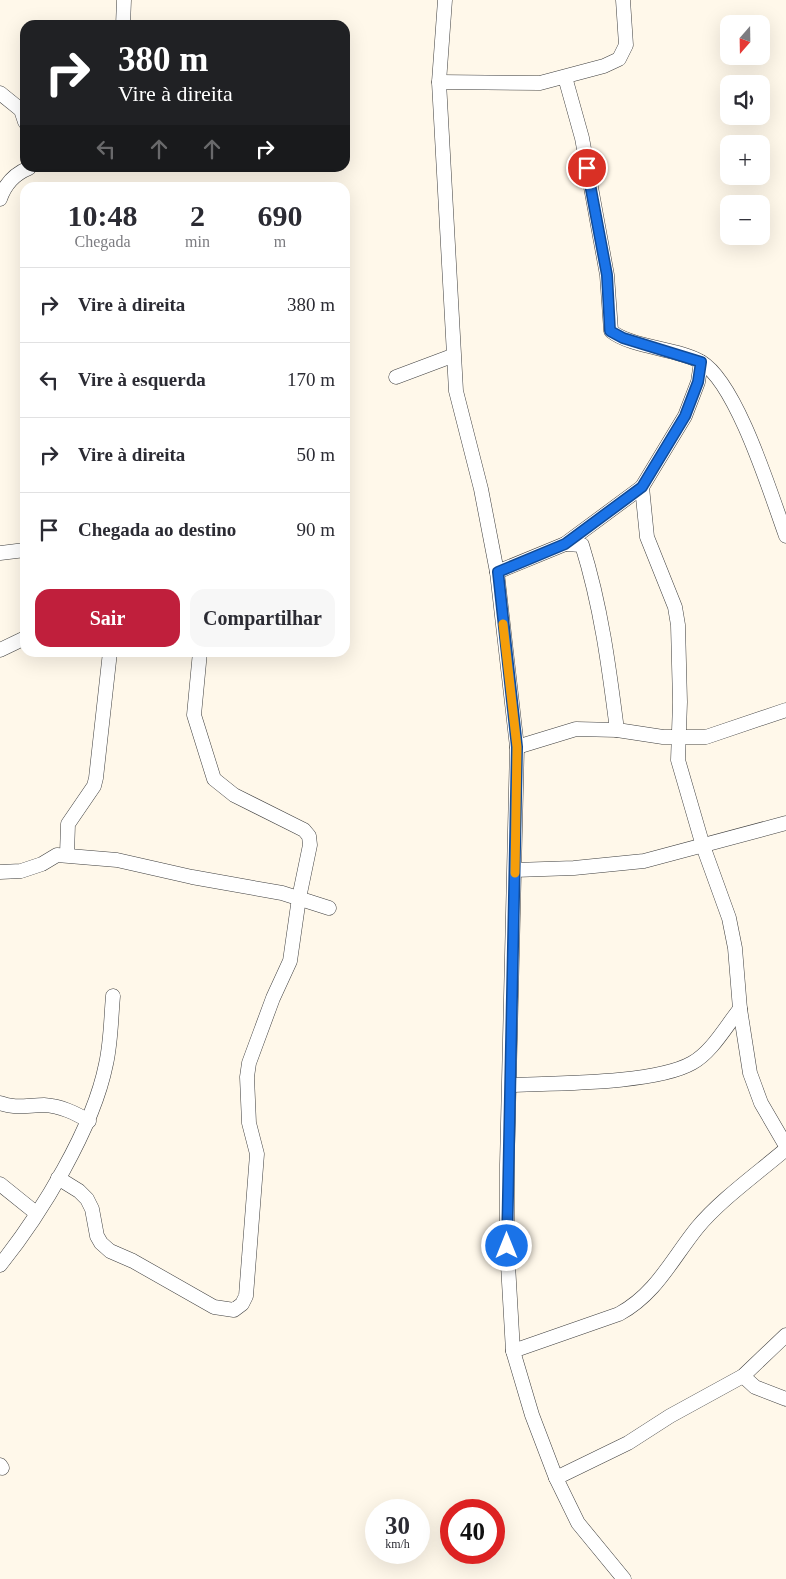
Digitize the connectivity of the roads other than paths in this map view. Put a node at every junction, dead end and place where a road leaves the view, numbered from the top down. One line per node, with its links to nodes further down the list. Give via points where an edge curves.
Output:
1 (124, 0): 4 (street)
2 (445, 0): 6 (street)
3 (623, 0): 5 (street, via 626,45 619,59)
4 (123, 20)
5 (565, 77): 6 (street, via 540,83); 12 (street, via 582,138 607,275 610,331)
6 (439, 82): 11 (street, via 451,281)
7 (0, 93): 8 (street)
8 (20, 108)
9 (22, 172): 10 (street, via 4,188)
10 (0, 199)
11 (452, 356): 13 (street); 19 (street, via 456,391)
12 (701, 362): 14 (street, via 698,382 685,416); 15 (street, via 716,376 732,399 760,460)
13 (396, 377)
14 (642, 487): 16 (street); 26 (street, via 647,537 675,608 678,625 680,702)
15 (786, 536)
16 (565, 544): 19 (street); 25 (street, via 582,545 589,567 604,628)
17 (20, 551): 18 (street)
18 (0, 553)
19 (498, 572): 27 (street)
20 (20, 640): 21 (street)
21 (0, 650)
22 (109, 657): 30 (street, via 96,778 68,824)
23 (200, 657): 33 (street, via 194,715 214,779 234,795 304,830 309,836)
24 (786, 710): 26 (street, via 706,737)
25 (617, 730): 26 (street); 27 (street, via 576,729)
26 (677, 737): 29 (street, via 678,760)
27 (517, 747): 31 (street)
28 (786, 823): 29 (street)
29 (703, 846): 31 (street, via 644,861); 36 (street, via 730,925)
30 (66, 854): 32 (street, via 22,870); 33 (street, via 117,860)
31 (515, 870): 37 (street)
32 (0, 872)
33 (299, 898): 34 (street); 41 (street, via 290,960 248,1070 250,1123 257,1154 246,1296 242,1304 234,1310 214,1307 134,1261 110,1251 97,1236 87,1199)
34 (329, 908)
35 (113, 996): 39 (street, via 107,1064)
36 (740, 1009): 37 (street, via 694,1062 678,1070 648,1076); 40 (street, via 750,1073 761,1103)
37 (510, 1085): 46 (street, via 507,1246)
38 (0, 1103): 39 (street, via 12,1107 44,1105 63,1108)
39 (89, 1121): 41 (street)
40 (786, 1148): 46 (street, via 710,1214 668,1271 632,1307)
41 (58, 1178): 43 (street)
42 (0, 1184): 43 (street)
43 (36, 1213): 44 (street)
44 (0, 1265)
45 (786, 1335): 47 (street)
46 (513, 1351): 49 (street, via 532,1415)
47 (743, 1376): 48 (street, via 755,1387); 49 (street, via 628,1442)
48 (786, 1399)
49 (556, 1478): 50 (street, via 578,1523)
50 (624, 1579)

